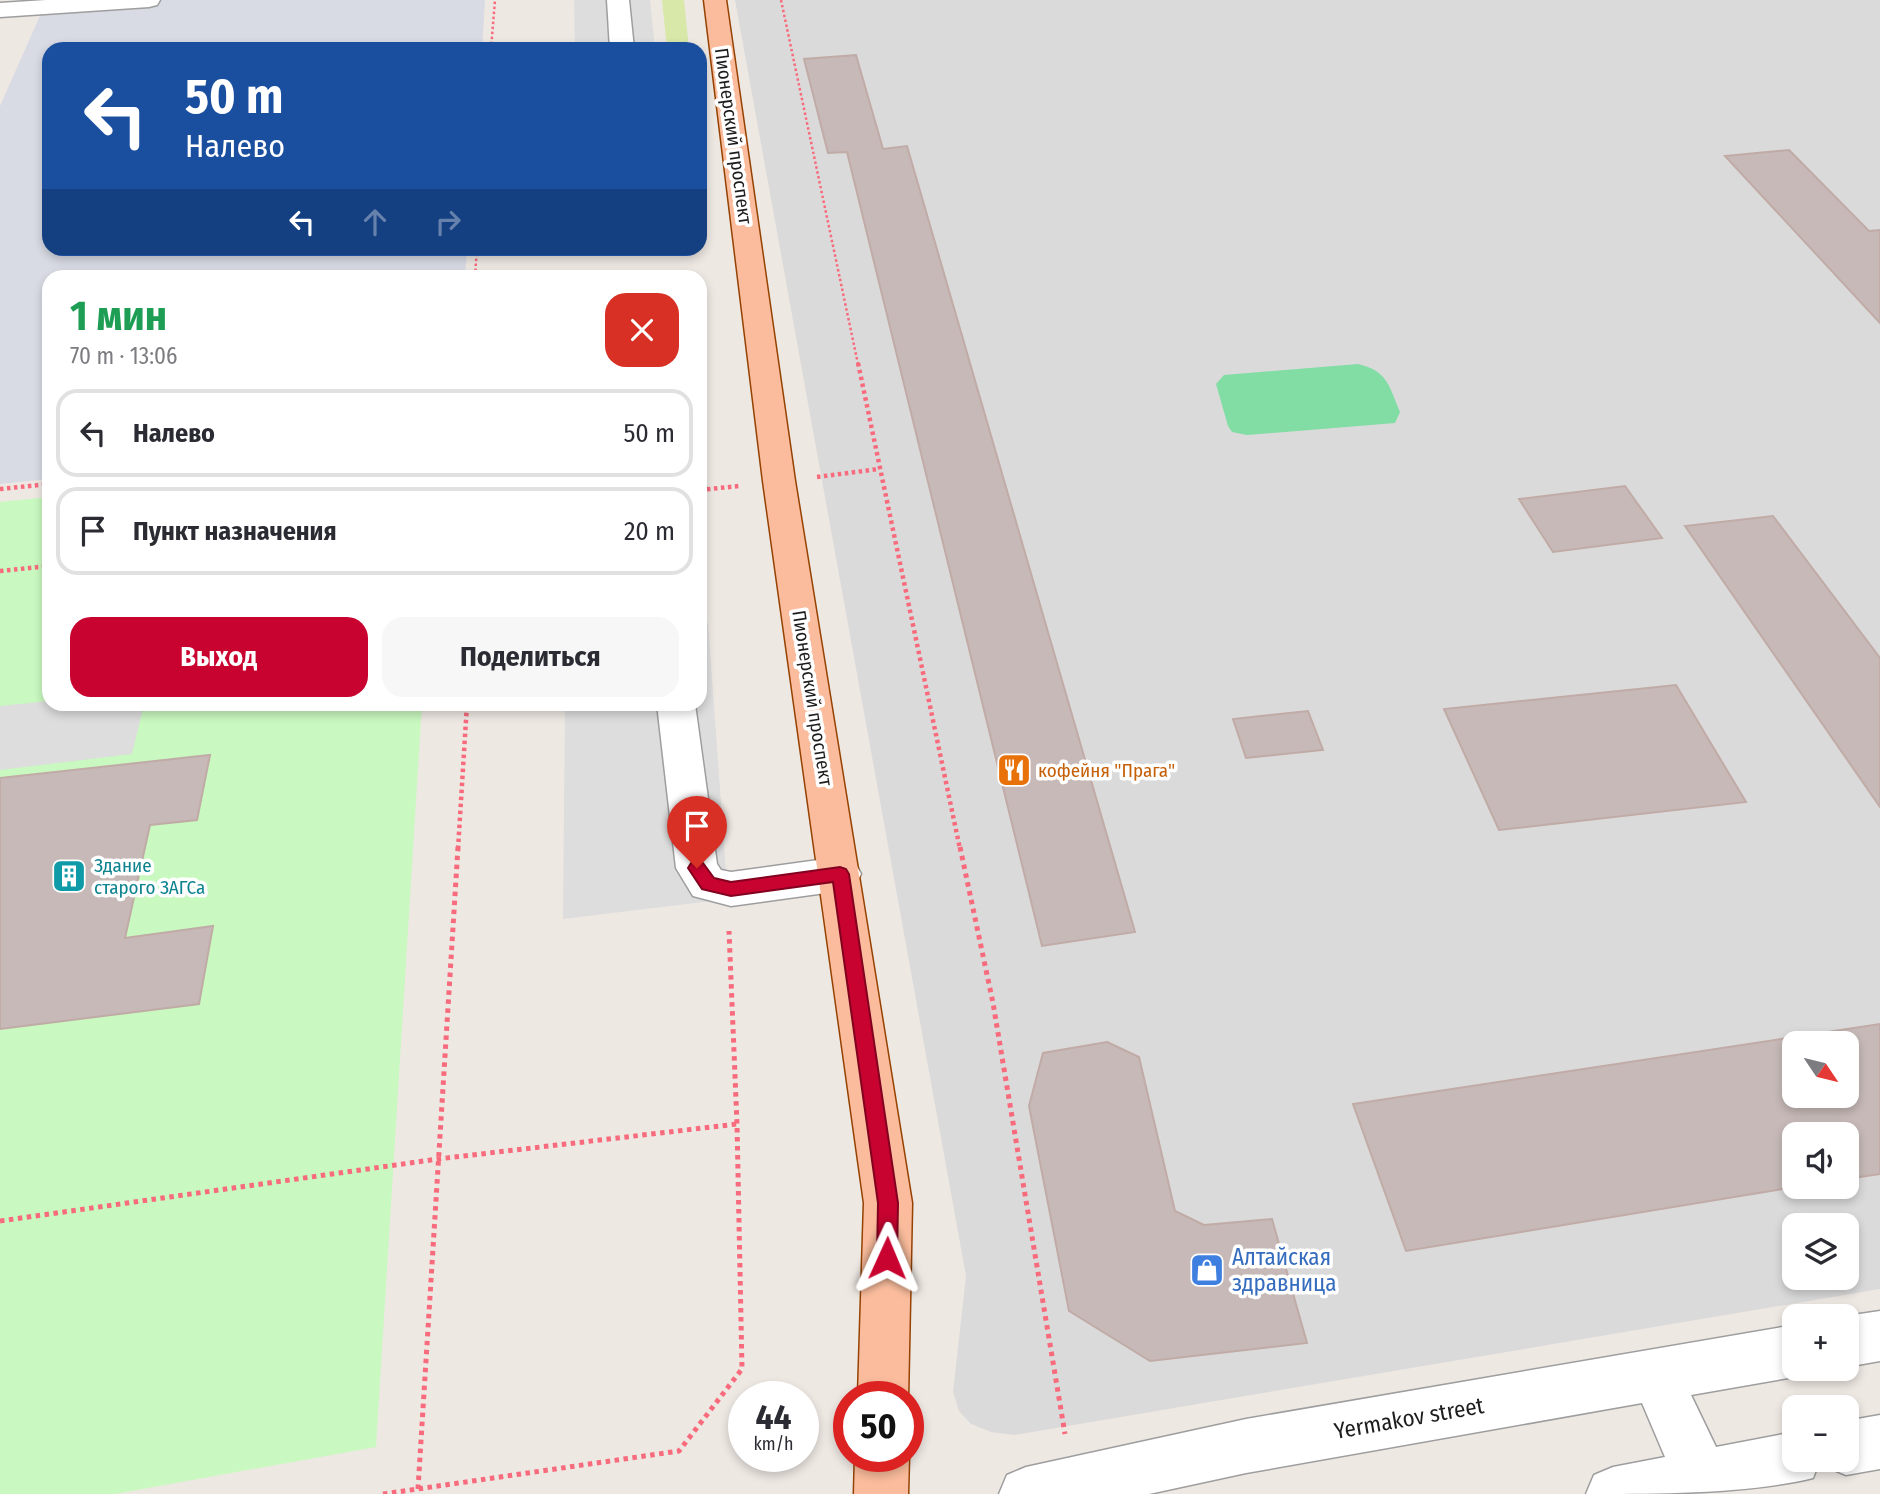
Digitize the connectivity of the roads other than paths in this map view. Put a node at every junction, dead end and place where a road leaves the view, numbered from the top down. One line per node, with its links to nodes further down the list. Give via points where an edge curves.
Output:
1 (149, 0): 4 (street)
2 (618, 0): 5 (street)
3 (715, 0): 7 (main road, Пионерский проспект, via 779,481)
4 (0, 10)
5 (621, 42)
6 (677, 711): 7 (street, via 697,868 708,884 727,888)
7 (840, 874): 12 (main road, Пионерский проспект, via 888,1203)
8 (1880, 1336): 9 (street)
9 (1859, 1340)
10 (1782, 1353): 11 (street, Yermakov street)
11 (1657, 1374): 17 (street); 18 (street, Yermakov street, via 1246,1446)
12 (884, 1381)
13 (1880, 1441): 14 (street)
14 (1859, 1445)
15 (1782, 1463): 17 (street)
16 (882, 1472): 19 (main road)
17 (1705, 1485): 20 (street)
18 (1049, 1489)
19 (881, 1494)
20 (1613, 1494)

